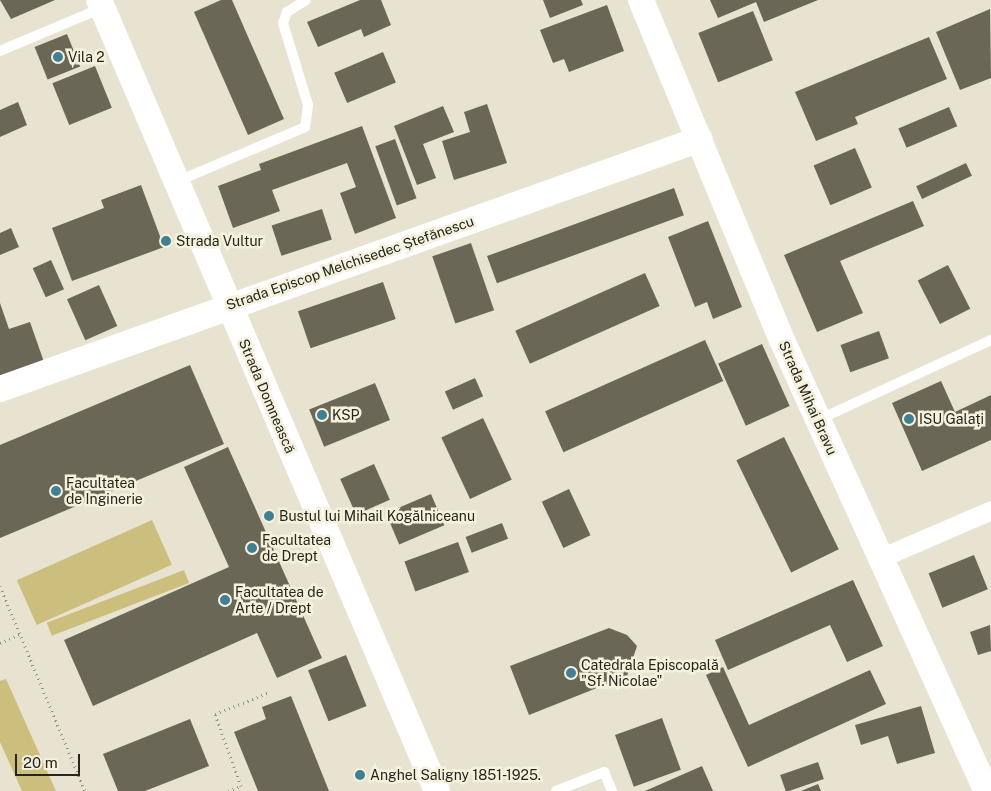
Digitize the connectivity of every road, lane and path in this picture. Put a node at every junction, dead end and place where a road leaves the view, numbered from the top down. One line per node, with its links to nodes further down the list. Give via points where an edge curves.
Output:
1 (306, 0): 6 (lane, via 287,12 283,23 308,105 305,127)
2 (641, 0): 5 (street, Strada Mihai Bravu)
3 (101, 4): 4 (lane); 6 (street, Strada Domnească)
4 (0, 51)
5 (700, 139): 7 (street, Strada Episcop Melchisedec Ștefănescu); 10 (street, Strada Mihai Bravu)
6 (176, 182): 7 (street, Strada Domnească)
7 (229, 306): 9 (street, Strada Episcop Melchisedec Ștefănescu); 21 (street, Strada Domnească)
8 (991, 340): 10 (lane)
9 (0, 388)
10 (818, 420): 12 (street, Strada Mihai Bravu)
11 (991, 510): 12 (street)
12 (878, 560): 24 (street, Strada Mihai Bravu)
13 (0, 586): 14 (path)
14 (20, 634): 15 (path); 18 (path)
15 (0, 643)
16 (270, 692): 17 (path, via 215,714)
17 (240, 786): 19 (path); 20 (path)
18 (85, 791)
19 (228, 791)
20 (243, 791)
21 (437, 791)
22 (556, 791): 23 (lane, via 604,772)
23 (612, 791)
24 (986, 791)

